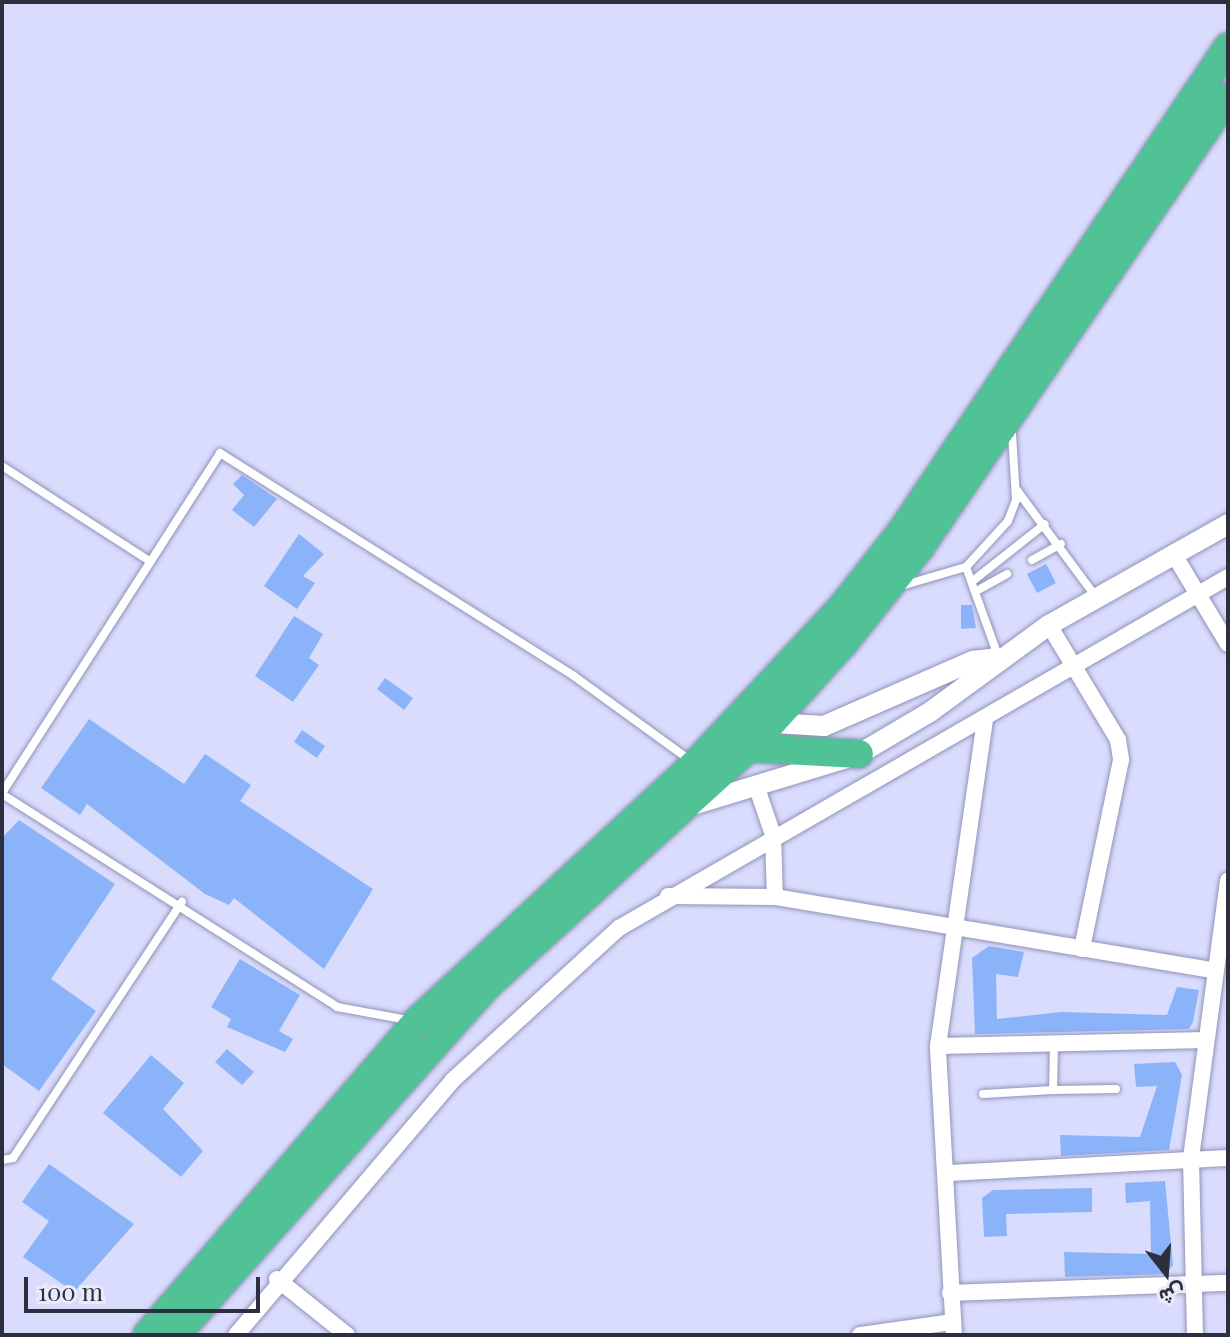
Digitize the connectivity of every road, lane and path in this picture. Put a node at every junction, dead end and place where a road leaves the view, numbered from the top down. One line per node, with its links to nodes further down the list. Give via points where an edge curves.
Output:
1 (1228, 47): 28 (highway, via 901,532 775,684)
2 (1228, 97): 3 (highway)
3 (1018, 407): 5 (lane, via 1009,454); 17 (highway)
4 (2, 466): 10 (lane)
5 (1015, 488): 6 (lane); 12 (lane, via 1008,521)
6 (1045, 524): 8 (lane); 15 (lane)
7 (1228, 524): 9 (street)
8 (1061, 544): 11 (lane); 19 (lane)
9 (1173, 553): 18 (street); 19 (street)
10 (148, 560): 28 (lane, via 214,456 224,453 574,676); 30 (lane)
11 (1032, 560)
12 (966, 567): 15 (lane); 17 (lane)
13 (1007, 574): 16 (lane)
14 (1228, 577): 18 (street)
15 (974, 580): 16 (lane)
16 (980, 589): 22 (lane)
17 (889, 590): 25 (highway)
18 (1199, 593): 21 (street); 23 (street)
19 (1097, 597): 20 (street)
20 (1049, 625): 22 (street); 23 (street)
21 (1228, 644)
22 (998, 658): 25 (street, via 973,661 824,726); 27 (street, via 930,712)
23 (1074, 669): 24 (street); 39 (street, via 1118,740 1121,760)
24 (985, 719): 32 (street); 38 (street)
25 (775, 723): 26 (highway)
26 (749, 748): 27 (highway); 31 (highway)
27 (859, 754): 29 (street)
28 (695, 764): 41 (highway)
29 (758, 791): 31 (street); 32 (street)
30 (2, 794): 36 (lane)
31 (686, 807): 52 (highway, via 487,986)
32 (773, 835): 34 (street); 35 (street)
33 (1228, 880): 37 (street)
34 (664, 896): 35 (street); 53 (street, via 517,1014)
35 (775, 897): 38 (street)
36 (182, 902): 41 (lane, via 337,1007); 50 (lane, via 13,1158)
37 (1224, 921): 40 (street)
38 (954, 923): 39 (street); 44 (street)
39 (1082, 949): 40 (street)
40 (1212, 970): 42 (street)
41 (417, 1021): 58 (highway)
42 (1206, 1040): 43 (street); 48 (street)
43 (1054, 1043): 44 (street); 46 (lane)
44 (938, 1046): 51 (street)
45 (1116, 1089): 46 (lane)
46 (1053, 1090): 47 (lane)
47 (983, 1094)
48 (1191, 1158): 49 (street); 51 (street); 55 (street)
49 (1228, 1158)
50 (2, 1160)
51 (948, 1173): 56 (street)
52 (234, 1268): 59 (highway); 60 (highway)
53 (277, 1279): 61 (street); 62 (street)
54 (1228, 1283): 55 (street)
55 (1196, 1285): 56 (street); 64 (street)
56 (950, 1293): 57 (street)
57 (953, 1328): 63 (street)
58 (147, 1335)
59 (176, 1335)
60 (187, 1335)
61 (236, 1335)
62 (347, 1335)
63 (860, 1335)
64 (1195, 1335)

